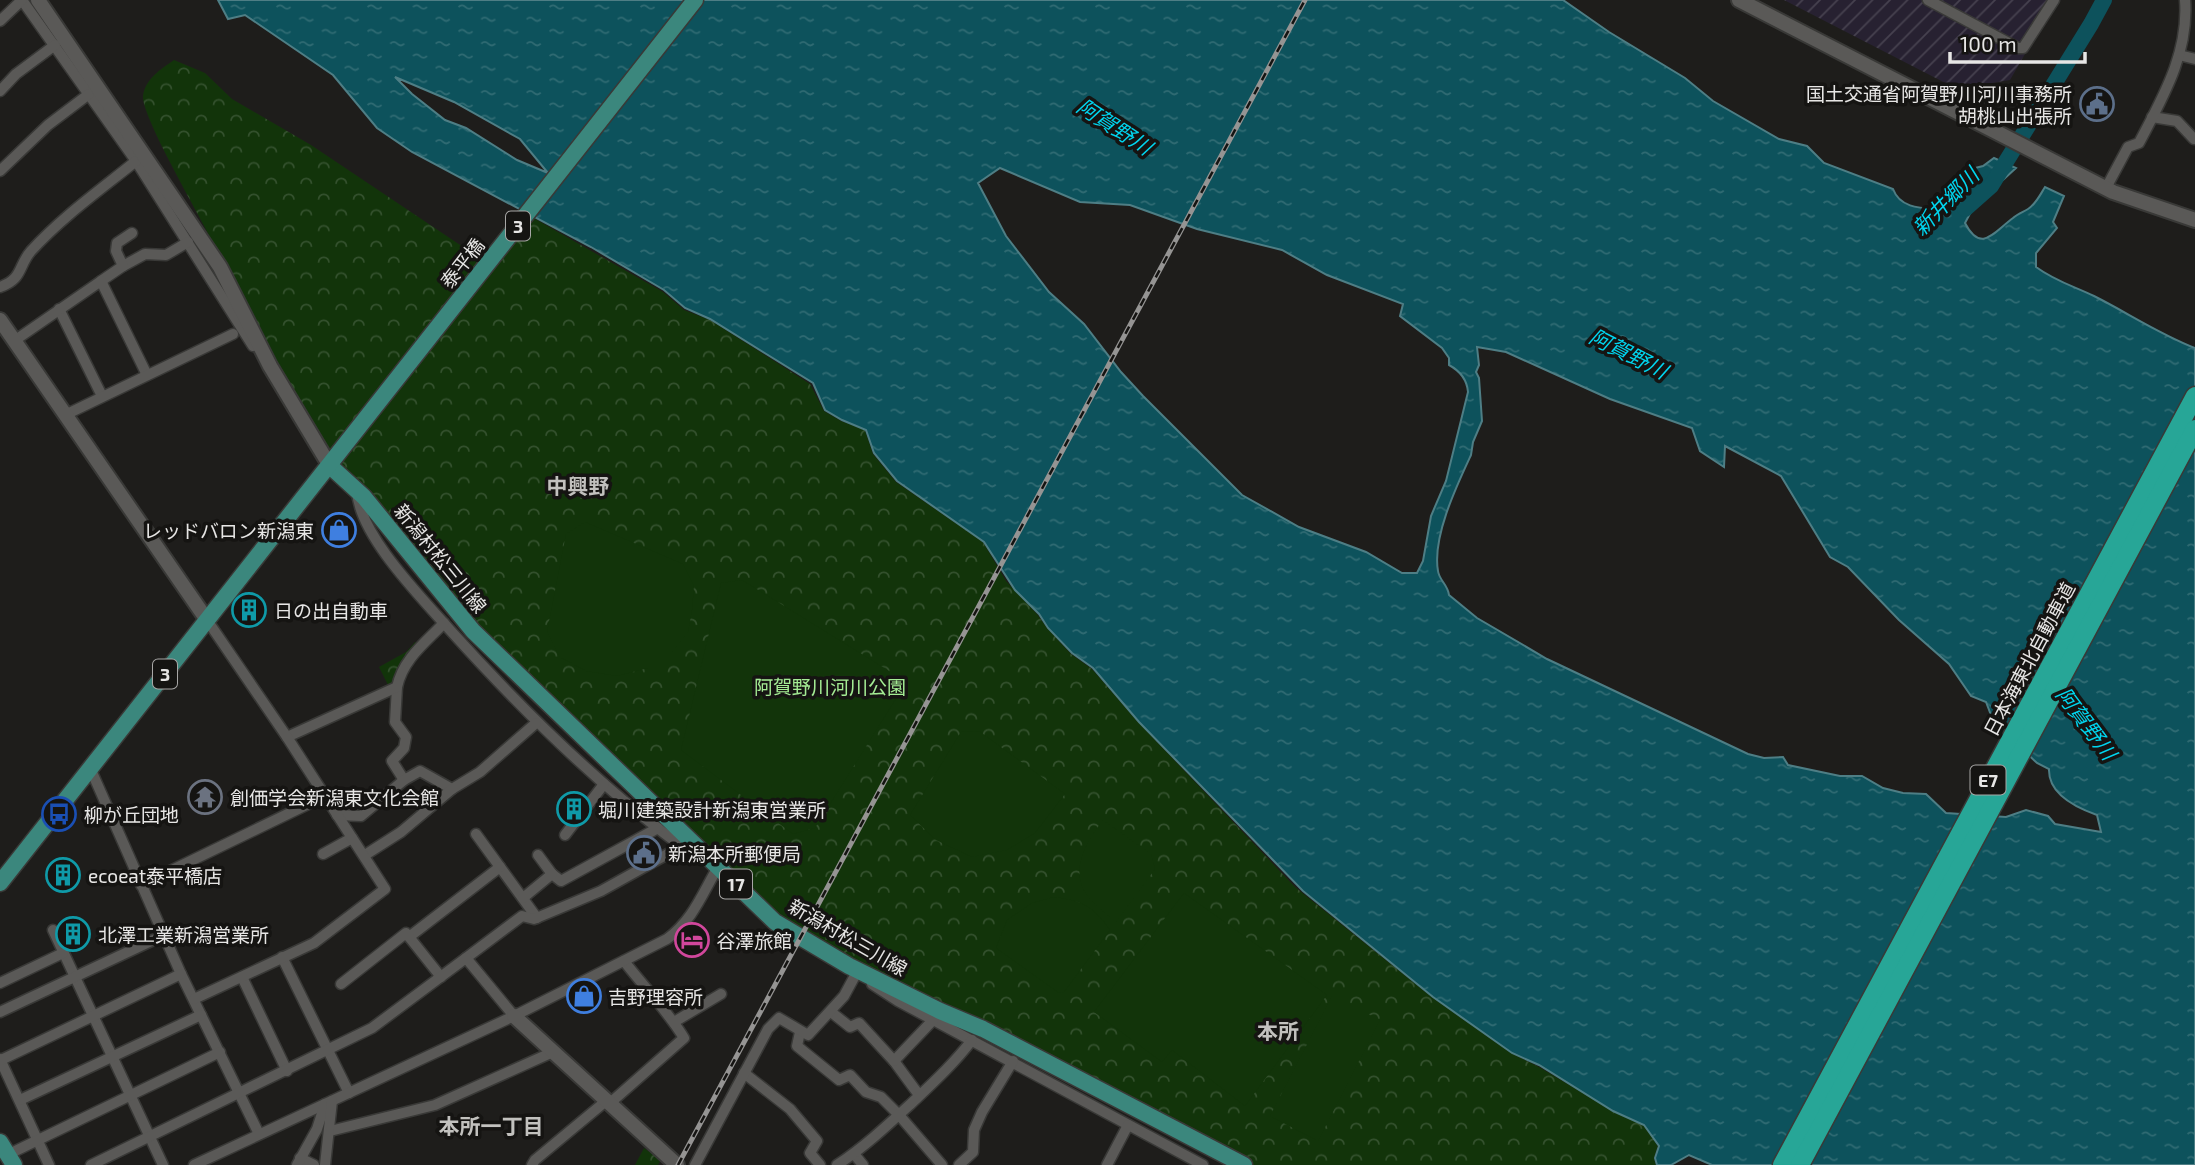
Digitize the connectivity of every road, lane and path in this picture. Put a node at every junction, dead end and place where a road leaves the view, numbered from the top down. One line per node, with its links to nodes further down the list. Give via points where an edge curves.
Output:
1 (22, 0): 8 (street); 9 (street)
2 (38, 0): 29 (street, via 220,267)
3 (695, 0): 35 (main road, 泰平橋 / 3)
4 (1739, 0): 18 (street)
5 (1928, 0): 6 (street, via 2018,48 2023,48)
6 (2054, 0)
7 (2185, 0): 10 (street)
8 (0, 21)
9 (55, 45): 12 (street); 13 (street)
10 (2179, 55): 11 (street); 14 (street, via 2173,78)
11 (2195, 59)
12 (0, 90)
13 (89, 94): 16 (street); 17 (street)
14 (2152, 117): 15 (street, via 2177,121); 18 (street, via 2139,143 2128,147)
15 (2194, 139)
16 (136, 161): 21 (street); 24 (street, via 63,220 28,254 18,276)
17 (0, 171)
18 (2106, 188): 19 (street)
19 (2195, 220)
20 (132, 233): 22 (street, via 117,243)
21 (188, 242): 22 (street, via 166,255 145,254); 29 (street, via 256,351)
22 (123, 267): 23 (street)
23 (101, 281): 25 (street); 30 (street)
24 (0, 287)
25 (60, 309): 28 (street); 32 (street)
26 (0, 320): 28 (street)
27 (233, 334): 30 (street)
28 (14, 341): 33 (street)
29 (265, 357): 35 (street)
30 (147, 375): 32 (street)
31 (2195, 396): 130 (highway, 日本海東北自動車道 / E7)
32 (102, 397): 33 (street)
33 (65, 415): 37 (street)
34 (2195, 429): 131 (highway, 日本海東北自動車道 / E7)
35 (330, 466): 36 (main road, 新潟村松三川線 / 17); 37 (main road, 3)
36 (357, 490): 38 (street, via 370,531); 57 (main road, 新潟村松三川線 / 17, via 474,631)
37 (207, 620): 41 (street); 42 (main road, 3)
38 (444, 623): 39 (street, via 407,661); 40 (street)
39 (397, 687): 41 (street); 43 (street, via 395,722 406,737 404,748 392,761)
40 (536, 723): 44 (street); 45 (street, via 480,772)
41 (287, 737): 46 (street)
42 (91, 770): 59 (main road, 3); 60 (street)
43 (404, 780): 45 (street, via 420,771); 47 (street, via 361,816)
44 (604, 784): 48 (street); 50 (street)
45 (452, 789): 54 (street, via 420,818)
46 (325, 796): 47 (street); 60 (street)
47 (337, 815): 51 (street)
48 (658, 828): 52 (street); 58 (street, via 561,881)
49 (476, 834): 56 (street)
50 (565, 835)
51 (352, 838): 53 (street); 54 (street)
52 (682, 846): 57 (street); 62 (street, via 601,891)
53 (323, 853)
54 (365, 855): 67 (street, via 385,889 314,943)
55 (538, 855): 58 (street)
56 (500, 867): 61 (street); 65 (street)
57 (719, 867): 69 (street, via 678,931); 70 (main road, 新潟村松三川線 / 17, via 775,922)
58 (552, 874): 61 (street)
59 (0, 883)
60 (141, 885): 64 (street)
61 (523, 898): 62 (street)
62 (537, 918): 68 (street, via 522,916)
63 (53, 930): 66 (street)
64 (164, 935): 71 (street); 72 (street)
65 (409, 937): 74 (street); 76 (street, via 406,933)
66 (63, 953): 72 (street); 75 (street)
67 (282, 957): 73 (street); 88 (street)
68 (466, 957): 74 (street); 82 (street)
69 (624, 961): 82 (street); 85 (street)
70 (853, 969): 80 (street, via 844,996); 84 (street, via 881,991); 129 (main road, 新潟村松三川線 / 17, via 983,1029)
71 (181, 974): 78 (street); 83 (street)
72 (74, 976): 79 (street); 83 (street)
73 (242, 976): 78 (street); 95 (street)
74 (441, 976): 88 (street, via 372,1028)
75 (0, 983)
76 (341, 984)
77 (721, 994): 85 (street)
78 (194, 999): 81 (street)
79 (0, 1012)
80 (831, 1012): 86 (street, via 808,1035); 93 (street, via 850,1027 859,1023)
81 (201, 1014): 89 (street); 91 (street)
82 (514, 1016): 90 (street); 98 (street)
83 (92, 1017): 91 (street); 92 (street)
84 (933, 1019): 87 (street); 93 (street)
85 (674, 1022): 103 (street, via 684,1038)
86 (800, 1031): 96 (street, via 779,1018); 104 (street, via 797,1046 823,1069 839,1080 850,1075)
87 (972, 1040): 94 (street); 99 (street)
88 (326, 1051): 95 (street); 98 (street)
89 (220, 1052): 97 (street); 100 (street)
90 (553, 1052): 103 (street); 106 (street, via 435,1105)
91 (111, 1056): 100 (street); 101 (street)
92 (0, 1060): 101 (street)
93 (894, 1061): 99 (street)
94 (1013, 1062): 105 (street); 126 (street, via 974,1130 973,1152)
95 (286, 1071): 97 (street)
96 (744, 1073): 122 (street); 123 (street, via 790,1109 817,1140 810,1153)
97 (239, 1092): 107 (street); 108 (street)
98 (349, 1093): 102 (street)
99 (919, 1095): 104 (street)
100 (131, 1097): 108 (street); 109 (street)
101 (20, 1100): 109 (street)
102 (329, 1102): 106 (street); 107 (street); 112 (street)
103 (607, 1102): 120 (street); 121 (street)
104 (899, 1115): 111 (street); 113 (street)
105 (1128, 1125): 127 (street); 128 (street)
106 (330, 1131): 119 (street)
107 (258, 1134): 117 (street)
108 (150, 1138): 115 (street); 116 (street)
109 (37, 1139): 110 (street); 114 (street)
110 (7, 1154)
111 (853, 1154): 124 (street); 125 (street)
112 (298, 1162): 118 (street)
113 (940, 1164)
114 (48, 1165)
115 (92, 1165)
116 (163, 1165)
117 (194, 1165)
118 (314, 1165)
119 (325, 1165)
120 (532, 1165)
121 (677, 1165)
122 (695, 1165)
123 (820, 1165)
124 (837, 1165)
125 (863, 1165)
126 (959, 1165)
127 (1107, 1165)
128 (1203, 1165)
129 (1244, 1165)
130 (1782, 1165)
131 (1800, 1165)

